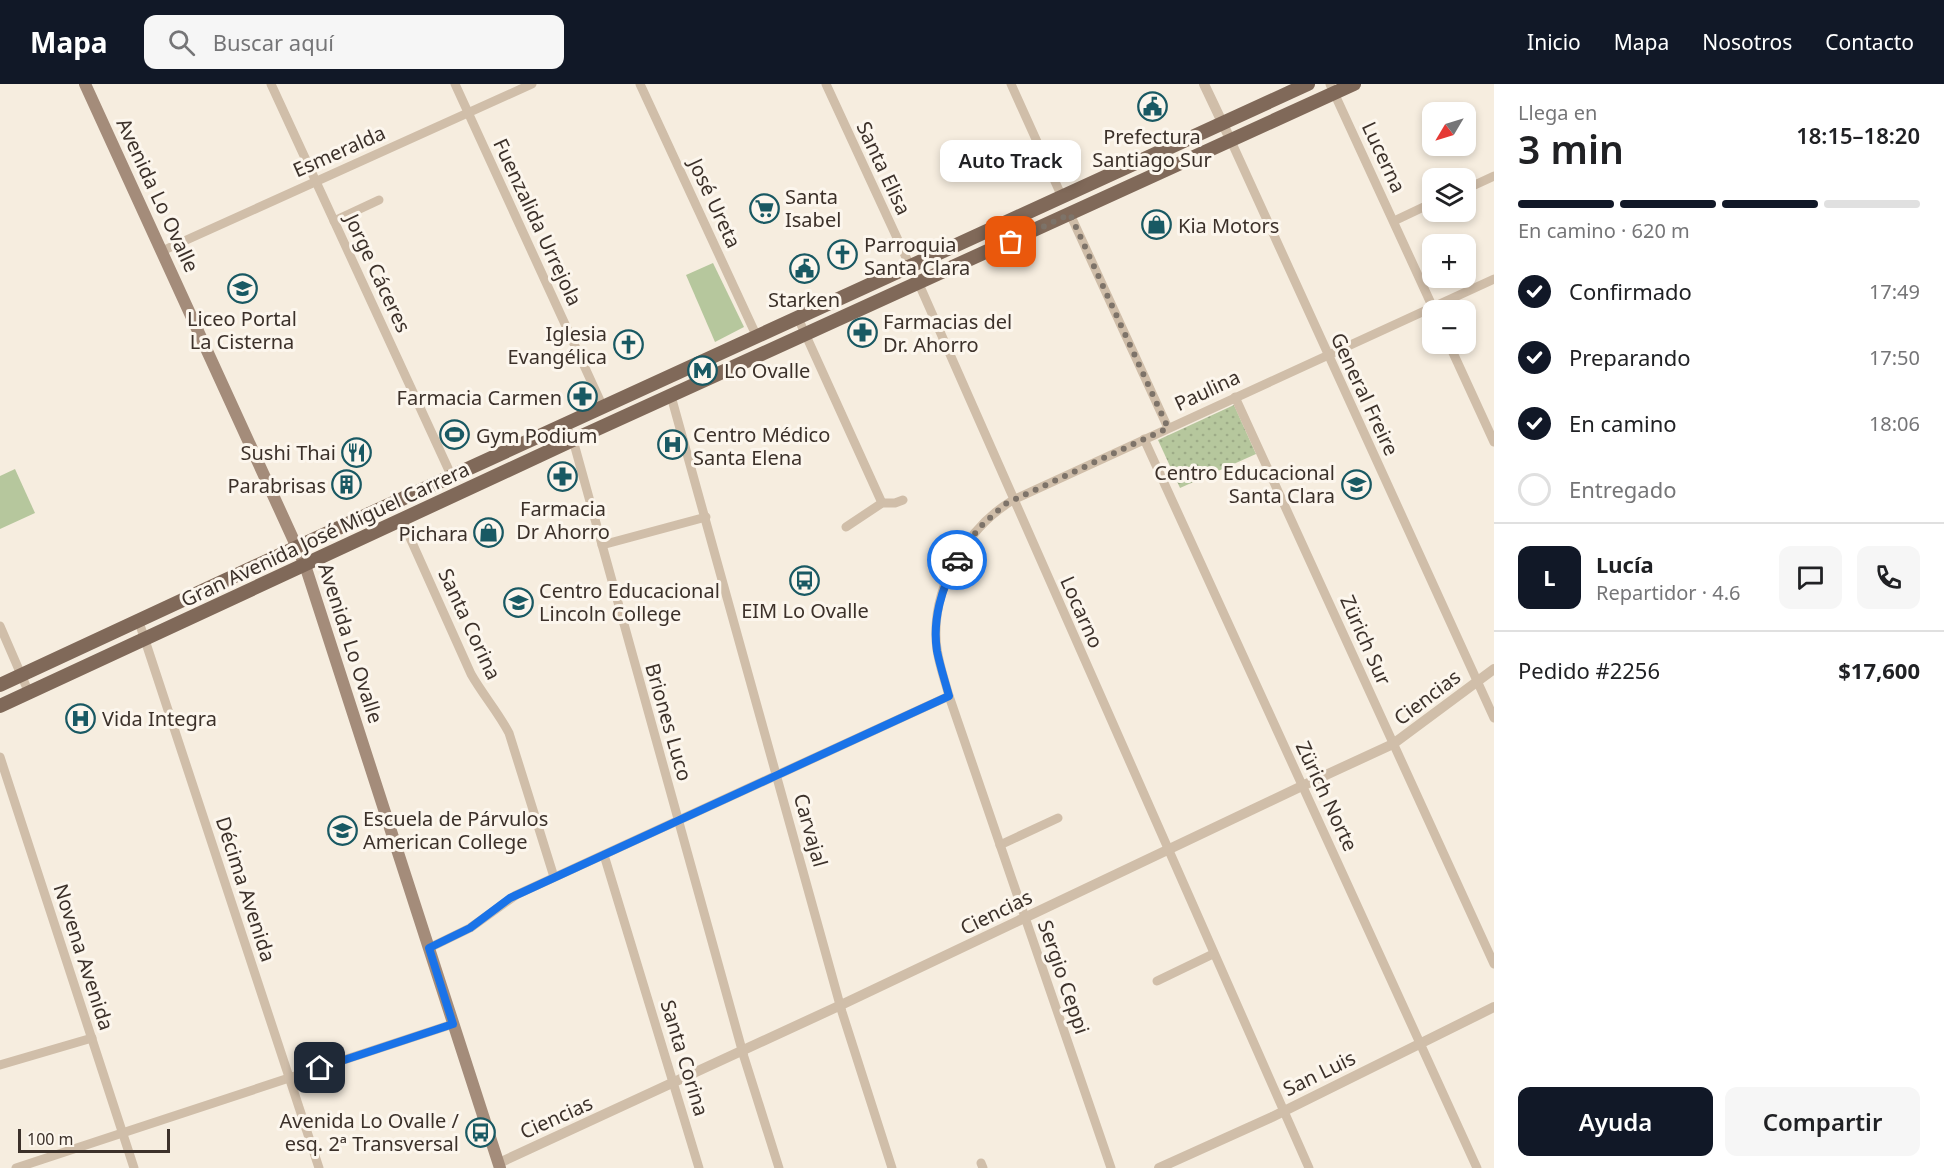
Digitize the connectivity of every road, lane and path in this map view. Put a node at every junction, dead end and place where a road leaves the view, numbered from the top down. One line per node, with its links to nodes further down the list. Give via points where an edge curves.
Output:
1 (85, 84): 24 (main road, Avenida Lo Ovalle)
2 (271, 84): 16 (street, Jorge Cáceres)
3 (455, 84): 12 (street, Fuenzalida Urrejola)
4 (532, 84): 12 (street, Esmeralda)
5 (640, 84): 33 (street, José Ureta)
6 (826, 84): 25 (street, Santa Elisa)
7 (1011, 84): 18 (street)
8 (1204, 84): 13 (street, General Freire)
9 (1308, 84): 13 (main road, Gran Avenida José Miguel Carrera)
10 (1354, 84): 11 (main road, Gran Avenida José Miguel Carrera)
11 (1332, 88): 14 (main road, Gran Avenida José Miguel Carrera); 23 (street, Lucerna)
12 (468, 113): 16 (street, Esmeralda); 38 (street, Fuenzalida Urrejola)
13 (1222, 123): 14 (street, General Freire); 18 (main road, Gran Avenida José Miguel Carrera)
14 (1231, 141): 21 (main road, Gran Avenida José Miguel Carrera); 35 (street, General Freire)
15 (1494, 176): 17 (street)
16 (316, 181): 22 (street, Jorge Cáceres); 24 (street, Esmeralda)
17 (1476, 184)
18 (1062, 197): 25 (main road, Gran Avenida José Miguel Carrera)
19 (379, 200): 22 (street)
20 (1422, 208): 23 (street)
21 (1070, 214): 27 (main road, Gran Avenida José Miguel Carrera); 40 (street)
22 (334, 221): 44 (street, Jorge Cáceres)
23 (1394, 221): 28 (street, Lucerna)
24 (162, 251): 53 (main road, Avenida Lo Ovalle)
25 (910, 266): 27 (main road); 31 (main road, Gran Avenida José Miguel Carrera)
26 (1494, 279): 29 (street, Paulina)
27 (925, 281): 32 (main road, Gran Avenida José Miguel Carrera); 46 (street, Locarno)
28 (1429, 300)
29 (1451, 300)
30 (1422, 314): 35 (street, Paulina)
31 (798, 318): 32 (street); 33 (main road, Gran Avenida José Miguel Carrera)
32 (806, 335): 36 (main road, Gran Avenida José Miguel Carrera); 48 (street)
33 (757, 337): 38 (main road, Gran Avenida José Miguel Carrera)
34 (1454, 354): 43 (street)
35 (1327, 355): 37 (street, Paulina); 60 (street, General Freire)
36 (671, 396): 42 (main road, Gran Avenida José Miguel Carrera); 49 (street, Carvajal)
37 (1236, 397): 40 (street, Paulina); 66 (street, Zürich Sur)
38 (603, 407): 39 (main road, Gran Avenida José Miguel Carrera)
39 (563, 426): 42 (street, Briones Luco); 44 (main road, Gran Avenida José Miguel Carrera)
40 (1168, 428): 41 (street, Paulina)
41 (1144, 439): 46 (street, Paulina); 69 (street, Zürich Norte)
42 (573, 440): 47 (main road, Gran Avenida José Miguel Carrera); 52 (street, Briones Luco)
43 (1494, 442)
44 (452, 477): 47 (main road, via 450,492); 53 (main road, Gran Avenida José Miguel Carrera)
45 (903, 500): 48 (street)
46 (1013, 500): 63 (street, Paulina, via 992,514 971,537 944,589 936,639); 73 (street, Locarno)
47 (443, 501): 50 (main road, Gran Avenida José Miguel Carrera)
48 (882, 502): 51 (street)
49 (706, 517): 52 (street); 68 (street, Carvajal)
50 (402, 520): 54 (main road, Gran Avenida José Miguel Carrera); 75 (street, Santa Corina, via 471,674 509,733)
51 (846, 527)
52 (602, 545): 71 (street, Briones Luco)
53 (297, 547): 54 (main road, Avenida Lo Ovalle); 55 (main road, Gran Avenida José Miguel Carrera)
54 (305, 565): 57 (main road, Gran Avenida José Miguel Carrera); 77 (main road, Avenida Lo Ovalle)
55 (139, 622): 57 (street, Décima Avenida); 59 (main road, Gran Avenida José Miguel Carrera)
56 (0, 626): 59 (street)
57 (145, 640): 62 (main road, Gran Avenida José Miguel Carrera); 88 (street, Décima Avenida)
58 (1494, 669): 60 (street, Ciencias)
59 (22, 675): 61 (main road, Gran Avenida José Miguel Carrera); 62 (street)
60 (1478, 682): 65 (street, General Freire); 66 (street, Ciencias)
61 (0, 685)
62 (29, 693): 64 (main road, Gran Avenida José Miguel Carrera)
63 (949, 696): 68 (street); 72 (street, Sergio Ceppi)
64 (0, 706)
65 (1494, 718)
66 (1393, 744): 69 (street, Ciencias); 79 (street, Zürich Sur)
67 (0, 757): 84 (street, Novena Avenida)
68 (778, 776): 71 (street); 81 (street, Carvajal)
69 (1302, 786): 73 (street, Ciencias); 85 (street, Zürich Norte)
70 (1058, 818): 72 (street)
71 (678, 821): 74 (street); 86 (street, Briones Luco)
72 (1000, 845): 76 (street, Sergio Ceppi)
73 (1168, 850): 76 (street, Ciencias); 78 (street, Locarno)
74 (604, 855): 75 (street); 89 (street, Santa Corina)
75 (554, 877): 77 (street, via 510,898 470,928)
76 (1025, 918): 81 (street, Ciencias); 99 (street, Sergio Ceppi)
77 (429, 948): 83 (main road, Avenida Lo Ovalle)
78 (1213, 954): 80 (street); 90 (street, Locarno)
79 (1494, 964)
80 (1157, 981)
81 (841, 1005): 86 (street, Ciencias); 98 (street, Carvajal)
82 (1494, 1007): 85 (street, San Luis)
83 (453, 1024): 88 (street); 92 (main road, Avenida Lo Ovalle)
84 (92, 1038): 87 (street); 91 (street, Novena Avenida)
85 (1420, 1043): 90 (street, San Luis); 102 (street, Zürich Norte)
86 (742, 1051): 89 (street, Ciencias); 97 (street, Briones Luco)
87 (0, 1065)
88 (289, 1078): 91 (street); 95 (street, Décima Avenida)
89 (674, 1084): 92 (street, Ciencias); 96 (street, Santa Corina)
90 (1283, 1111): 100 (street, San Luis); 101 (street, Locarno)
91 (123, 1133): 93 (street); 94 (street, Novena Avenida)
92 (500, 1166)
93 (16, 1168)
94 (134, 1168)
95 (318, 1168)
96 (699, 1168)
97 (779, 1168)
98 (892, 1168)
99 (1111, 1168)
100 (1159, 1168)
101 (1309, 1168)
102 (1478, 1168)

